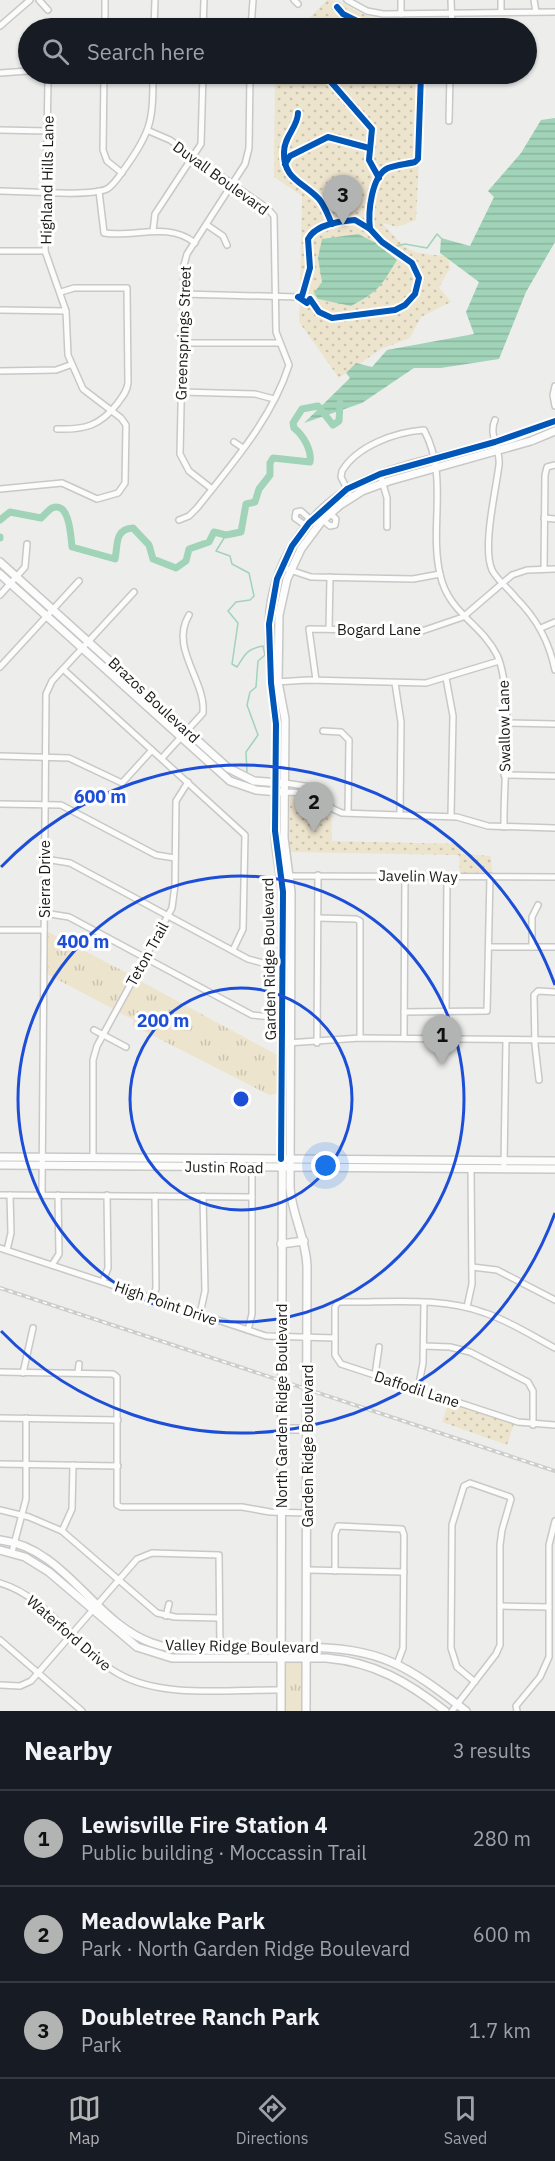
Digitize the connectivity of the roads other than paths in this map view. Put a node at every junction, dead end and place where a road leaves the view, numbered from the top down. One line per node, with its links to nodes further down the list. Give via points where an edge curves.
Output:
1 (30, 0): 23 (street)
2 (39, 0): 12 (street)
3 (105, 0): 18 (street)
4 (155, 0): 19 (street)
5 (204, 0): 20 (street)
6 (253, 0): 21 (street)
7 (347, 0): 16 (street, via 367,11)
8 (402, 0): 16 (street)
9 (451, 0): 17 (street)
10 (501, 0): 14 (street)
11 (534, 0): 15 (street)
12 (48, 10)
13 (554, 11): 15 (street)
14 (501, 12): 15 (street); 17 (street)
15 (536, 12)
16 (401, 14): 17 (street)
17 (452, 14): 22 (street)
18 (105, 18)
19 (154, 18)
20 (203, 18)
21 (252, 18)
22 (452, 18)
23 (0, 26)
24 (18, 72): 25 (street)
25 (0, 73)
26 (46, 84): 34 (street, Highland Hills Lane)
27 (104, 84): 37 (street, via 103,150 107,161)
28 (153, 84): 35 (street)
29 (203, 84): 36 (street, via 201,138)
30 (250, 84): 38 (street, Greensprings Street, via 249,148)
31 (450, 84): 32 (street)
32 (449, 121)
33 (0, 130): 34 (street)
34 (47, 131): 40 (street, Highland Hills Lane)
35 (149, 131): 36 (street, Duvall Boulevard); 37 (street)
36 (194, 157): 38 (street, Duvall Boulevard); 43 (street, via 155,214)
37 (122, 173): 41 (street, via 107,189)
38 (233, 185): 42 (street, Greensprings Street); 50 (street, Duvall Boulevard, via 274,216)
39 (0, 191): 40 (street)
40 (47, 191): 41 (street); 47 (street, Highland Hills Lane)
41 (99, 191): 43 (street, via 104,233)
42 (207, 225): 44 (street, Greensprings Street); 45 (street, via 223,236)
43 (153, 231): 44 (street, via 177,233)
44 (195, 243): 49 (street, Greensprings Street, via 184,262)
45 (227, 245)
46 (0, 251): 47 (street)
47 (45, 251): 48 (street, Highland Hills Lane)
48 (61, 292): 53 (street, Highland Hills Lane); 62 (street, via 74,288 127,288 128,388)
49 (183, 294): 50 (street); 54 (street, Greensprings Street)
50 (275, 296): 51 (street); 55 (street, Duvall Boulevard)
51 (298, 297)
52 (0, 310): 53 (street)
53 (66, 311): 56 (street, Highland Hills Lane)
54 (182, 342): 55 (street); 59 (street, Greensprings Street)
55 (278, 343): 60 (street, Duvall Boulevard, via 289,365)
56 (70, 364): 57 (street, via 56,370); 62 (street, Highland Hills Lane, via 83,389)
57 (0, 371)
58 (555, 386): 61 (street)
59 (181, 392): 60 (street, via 255,394); 76 (street, Greensprings Street, via 181,457 189,471)
60 (274, 399): 69 (street, Duvall Boulevard)
61 (555, 406)
62 (112, 410): 65 (street, via 93,426); 75 (street, Highland Hills Lane, via 123,420 126,435 125,483 118,493 94,499 55,483)
63 (495, 420): 68 (street)
64 (555, 421): 68 (main road)
65 (57, 429)
66 (555, 431): 68 (main road)
67 (234, 442): 69 (street)
68 (496, 446): 70 (main road); 72 (main road); 96 (street, via 500,460 490,521 490,557 492,570)
69 (243, 448): 76 (street, Duvall Boulevard)
70 (433, 459): 72 (street, Swallow Lane); 73 (main road); 77 (street, Swallow Lane, via 424,430 380,441 344,466 341,477)
71 (555, 465): 80 (street, via 547,467)
72 (436, 467): 74 (main road); 92 (street, Swallow Lane)
73 (380, 474): 74 (street); 77 (main road)
74 (383, 483): 78 (main road); 84 (street)
75 (0, 489)
76 (212, 489): 82 (street, Duvall Boulevard, via 189,516)
77 (347, 489): 78 (street); 87 (main road, via 309,523)
78 (352, 497): 79 (main road)
79 (330, 513): 83 (main road); 83 (street, via 336,521 334,526)
80 (544, 518): 81 (street); 88 (street)
81 (555, 519)
82 (179, 520)
83 (323, 520): 90 (main road)
84 (387, 526)
85 (27, 544): 93 (street, via 27,562)
86 (0, 562): 93 (main road, Brazos Boulevard)
87 (281, 567): 90 (street); 117 (main road, via 270,608)
88 (544, 569): 89 (street, Bogard Lane); 96 (street, Bogard Lane, via 517,572)
89 (555, 569)
90 (290, 570): 94 (street, via 311,577); 117 (main road, via 279,615)
91 (0, 574): 97 (main road, Brazos Boulevard)
92 (440, 574): 94 (street, via 413,579); 103 (street, Swallow Lane, via 451,602)
93 (17, 576): 97 (street); 100 (main road, Brazos Boulevard)
94 (330, 577): 106 (street)
95 (79, 581): 100 (street)
96 (501, 581): 103 (street, Bogard Lane); 105 (street)
97 (11, 582): 99 (street); 102 (main road, Brazos Boulevard)
98 (134, 592): 107 (street, Sierra Drive)
99 (0, 595)
100 (54, 608): 102 (street); 107 (main road, Brazos Boulevard)
101 (189, 615): 121 (street, via 184,624 184,647 204,710)
102 (47, 616): 108 (main road, Brazos Boulevard); 110 (street)
103 (463, 617): 106 (street, Bogard Lane, via 422,631); 109 (street, Swallow Lane, via 491,646)
104 (555, 622): 105 (street)
105 (541, 628): 112 (street)
106 (329, 629): 115 (street, Bogard Lane, via 309,629)
107 (90, 642): 108 (street, Sierra Drive); 113 (main road, Brazos Boulevard)
108 (83, 649): 111 (street, Sierra Drive); 116 (main road, Brazos Boulevard)
109 (499, 661): 114 (street); 119 (street, Swallow Lane, via 505,682)
110 (0, 667)
111 (63, 669): 124 (street); 126 (street, Sierra Drive, via 46,694)
112 (555, 670)
113 (125, 673): 116 (main road); 121 (main road, Brazos Boulevard)
114 (446, 678): 118 (street, via 426,683); 140 (street, via 453,716)
115 (316, 680): 117 (street); 118 (street)
116 (118, 681): 123 (main road, Brazos Boulevard)
117 (274, 682): 131 (main road); 132 (main road, via 285,719)
118 (395, 683): 139 (street, via 401,722)
119 (505, 723): 120 (street); 128 (street, Swallow Lane)
120 (555, 724)
121 (188, 731): 123 (street); 131 (main road, Brazos Boulevard, via 241,777)
122 (323, 731): 138 (street, via 341,732 349,740)
123 (182, 737): 127 (street); 133 (main road, Brazos Boulevard, via 230,780 256,790)
124 (152, 750): 126 (street, via 122,783 76,759); 127 (street)
125 (0, 756): 126 (street)
126 (45, 756): 137 (street, Sierra Drive)
127 (162, 758): 130 (street)
128 (504, 775): 129 (street); 141 (street, Swallow Lane)
129 (555, 776)
130 (188, 782): 143 (street, Teton Trail, via 176,801); 160 (street, via 245,835 243,929)
131 (276, 783): 132 (main road, Brazos Boulevard); 133 (main road, Garden Ridge Boulevard)
132 (285, 783): 134 (main road); 135 (street, Brazos Boulevard, via 306,784)
133 (276, 792): 134 (main road, Brazos Boulevard); 148 (main road, Garden Ridge Boulevard, via 275,831)
134 (284, 792): 135 (street, Brazos Boulevard, via 308,793); 148 (main road)
135 (324, 800): 138 (street, Brazos Boulevard, via 336,811)
136 (0, 804): 137 (street)
137 (45, 804): 143 (street, via 66,807 156,855); 144 (street, Sierra Drive)
138 (348, 813): 139 (street, Brazos Boulevard)
139 (400, 815): 140 (street, Brazos Boulevard)
140 (451, 816): 141 (street, Brazos Boulevard)
141 (504, 827): 142 (street, Brazos Boulevard)
142 (555, 828)
143 (175, 858): 153 (street, Teton Trail, via 174,896)
144 (45, 859): 152 (street, Sierra Drive); 153 (street, via 70,863)
145 (318, 875): 146 (street, Javelin Way); 148 (street, Javelin Way); 154 (street)
146 (405, 876): 149 (street, Javelin Way); 164 (street)
147 (490, 876): 149 (street, Javelin Way); 150 (street, Javelin Way); 157 (street)
148 (285, 877): 162 (main road, Garden Ridge Boulevard)
149 (447, 877): 165 (street)
150 (555, 877)
151 (538, 905): 158 (street, via 532,917)
152 (44, 913): 156 (street, Sierra Drive); 161 (street, via 69,917)
153 (167, 915): 160 (street); 161 (street, Teton Trail)
154 (318, 918): 169 (street, via 360,921); 175 (street)
155 (0, 930): 156 (street)
156 (44, 930): 184 (street, Sierra Drive)
157 (489, 947): 158 (street); 165 (street, via 487,1011)
158 (532, 947): 159 (street)
159 (555, 947)
160 (233, 950): 162 (street, via 259,962)
161 (144, 957): 166 (street, via 252,1015); 168 (street, Teton Trail)
162 (286, 964): 166 (main road, Garden Ridge Boulevard); 174 (main road)
163 (555, 992): 172 (street, via 535,993)
164 (404, 1012): 165 (street); 170 (street)
165 (446, 1013)
166 (282, 1018): 174 (main road, Garden Ridge Boulevard)
167 (94, 1030): 168 (street)
168 (103, 1035): 176 (street); 181 (street, Teton Trail, via 93,1060)
169 (360, 1038): 170 (street); 175 (street)
170 (404, 1038): 171 (street)
171 (506, 1040): 172 (street); 190 (street)
172 (534, 1040): 173 (street); 178 (street)
173 (555, 1040)
174 (286, 1043): 175 (street); 177 (main road)
175 (317, 1043)
176 (126, 1047)
177 (288, 1079): 179 (main road, North Garden Ridge Boulevard, via 282,1100); 187 (main road, Garden Ridge Boulevard)
178 (539, 1080)
179 (282, 1138): 182 (main road, via 277,1151); 186 (main road, North Garden Ridge Boulevard)
180 (0, 1157): 184 (main road, Justin Road)
181 (93, 1158): 184 (main road, Justin Road); 185 (main road, Justin Road)
182 (267, 1159): 185 (main road, Justin Road); 186 (main road, Justin Road)
183 (555, 1161): 190 (main road, Justin Road)
184 (42, 1162): 185 (main road, Justin Road); 188 (main road, Justin Road); 196 (street, Sierra Drive)
185 (151, 1162): 191 (main road, Justin Road)
186 (281, 1163): 187 (main road, Justin Road); 191 (main road, Justin Road); 203 (main road, North Garden Ridge Boulevard)
187 (290, 1163): 189 (main road, Justin Road); 202 (main road, Garden Ridge Boulevard, via 291,1199)
188 (0, 1165)
189 (439, 1165): 190 (main road, Justin Road); 192 (main road, Justin Road)
190 (504, 1165): 192 (main road, Justin Road); 193 (main road, Justin Road)
191 (252, 1167): 201 (street)
192 (471, 1169): 207 (street)
193 (555, 1169)
194 (0, 1195): 195 (street)
195 (10, 1195): 196 (street); 205 (street, via 11,1233)
196 (42, 1195): 197 (street)
197 (58, 1195): 198 (street); 206 (street, via 59,1254)
198 (107, 1195): 199 (street); 208 (street, via 108,1268)
199 (155, 1196): 200 (street); 209 (street, via 156,1283)
200 (203, 1196): 201 (street); 213 (street, via 204,1291)
201 (252, 1197): 215 (street, via 252,1314)
202 (304, 1241): 203 (main road); 217 (main road, Garden Ridge Boulevard)
203 (281, 1244): 216 (main road, North Garden Ridge Boulevard)
204 (0, 1248): 205 (street, High Point Drive)
205 (7, 1250): 206 (street, High Point Drive)
206 (52, 1265): 208 (street, High Point Drive)
207 (472, 1267): 210 (street, via 497,1270); 212 (street)
208 (103, 1281): 209 (street, High Point Drive)
209 (151, 1298): 213 (street, High Point Drive)
210 (555, 1300)
211 (424, 1303): 212 (street); 218 (street, Daffodil Lane, via 336,1304); 219 (street)
212 (467, 1307): 221 (street, via 500,1319)
213 (200, 1314): 215 (street, High Point Drive)
214 (33, 1328): 224 (street)
215 (248, 1330): 216 (street, High Point Drive)
216 (281, 1337): 217 (street, High Point Drive); 233 (main road, North Garden Ridge Boulevard)
217 (307, 1337): 218 (street, High Point Drive); 234 (main road, Garden Ridge Boulevard)
218 (335, 1338): 226 (street, Daffodil Lane, via 338,1362)
219 (424, 1346): 227 (street); 231 (street, via 470,1352 528,1382 533,1391)
220 (379, 1347): 226 (street)
221 (555, 1348)
222 (79, 1364): 225 (street)
223 (0, 1372): 224 (street)
224 (23, 1373): 225 (street)
225 (78, 1373): 230 (street, via 117,1377)
226 (375, 1375): 227 (street, Daffodil Lane)
227 (418, 1389): 231 (street, Daffodil Lane)
228 (0, 1418): 229 (street)
229 (26, 1419): 230 (street); 236 (street)
230 (118, 1420): 238 (street)
231 (533, 1425): 232 (street, Daffodil Lane)
232 (555, 1425)
233 (281, 1429): 234 (main road); 240 (main road, North Garden Ridge Boulevard)
234 (307, 1429): 241 (main road, Garden Ridge Boulevard)
235 (0, 1464): 236 (street)
236 (26, 1464): 237 (street); 242 (street)
237 (73, 1465): 238 (street); 244 (street, via 72,1509)
238 (118, 1466): 240 (street, via 117,1505 242,1507)
239 (0, 1510): 242 (street)
240 (281, 1512): 241 (street); 262 (main road, North Garden Ridge Boulevard)
241 (307, 1513): 249 (main road, Garden Ridge Boulevard)
242 (22, 1515): 244 (street); 246 (street)
243 (555, 1521): 256 (street, via 549,1545)
244 (62, 1532): 252 (street)
245 (0, 1540): 246 (main road, Valley Ridge Boulevard)
246 (14, 1542): 248 (street); 257 (main road, Valley Ridge Boulevard, via 54,1563)
247 (0, 1550): 248 (main road, Valley Ridge Boulevard)
248 (12, 1552): 257 (main road, Valley Ridge Boulevard, via 49,1572)
249 (306, 1570): 250 (street); 263 (main road, Garden Ridge Boulevard)
250 (335, 1570): 251 (street); 251 (street, via 338,1527 402,1529)
251 (404, 1572): 271 (street, via 403,1648)
252 (119, 1581): 257 (street); 258 (street, via 152,1610); 259 (street, via 147,1554 219,1555)
253 (0, 1583): 260 (street, Waterford Drive, via 34,1600)
254 (168, 1604): 258 (street)
255 (500, 1606): 256 (street); 274 (street, via 498,1650); 274 (street, via 502,1530 510,1497 470,1483 464,1486 452,1525 451,1648 458,1666)
256 (549, 1606): 278 (street, via 548,1660)
257 (95, 1607): 260 (street); 264 (main road, Valley Ridge Boulevard, via 153,1644); 265 (main road, Valley Ridge Boulevard, via 127,1640 152,1654)
258 (166, 1616): 259 (street)
259 (219, 1618): 264 (street)
260 (72, 1634): 273 (street); 276 (street, Waterford Drive, via 118,1674 144,1685)
261 (0, 1640): 273 (street)
262 (281, 1646): 263 (main road, Valley Ridge Boulevard); 264 (main road, Valley Ridge Boulevard); 266 (main road, North Garden Ridge Boulevard)
263 (306, 1647): 267 (main road, Garden Ridge Boulevard); 269 (main road, Valley Ridge Boulevard, via 359,1650)
264 (220, 1649): 265 (main road)
265 (220, 1658): 266 (main road, Valley Ridge Boulevard)
266 (281, 1658): 267 (main road, Valley Ridge Boulevard); 276 (main road, North Garden Ridge Boulevard)
267 (306, 1658): 268 (main road, Valley Ridge Boulevard); 272 (main road, Garden Ridge Boulevard)
268 (323, 1658): 270 (main road, Valley Ridge Boulevard); 272 (main road)
269 (389, 1660): 270 (main road, via 368,1656); 271 (main road, Valley Ridge Boulevard)
270 (363, 1663): 282 (main road, Valley Ridge Boulevard, via 410,1684)
271 (397, 1664): 277 (main road, Valley Ridge Boulevard)
272 (306, 1672): 281 (main road, Garden Ridge Boulevard)
273 (37, 1673): 275 (street, via 23,1685); 279 (street)
274 (475, 1682): 277 (street)
275 (0, 1685)
276 (281, 1690): 280 (main road, North Garden Ridge Boulevard)
277 (457, 1704): 283 (street); 284 (main road, Valley Ridge Boulevard)
278 (516, 1710)
279 (82, 1711)
280 (282, 1711)
281 (306, 1711)
282 (445, 1711)
283 (452, 1711)
284 (466, 1711)

